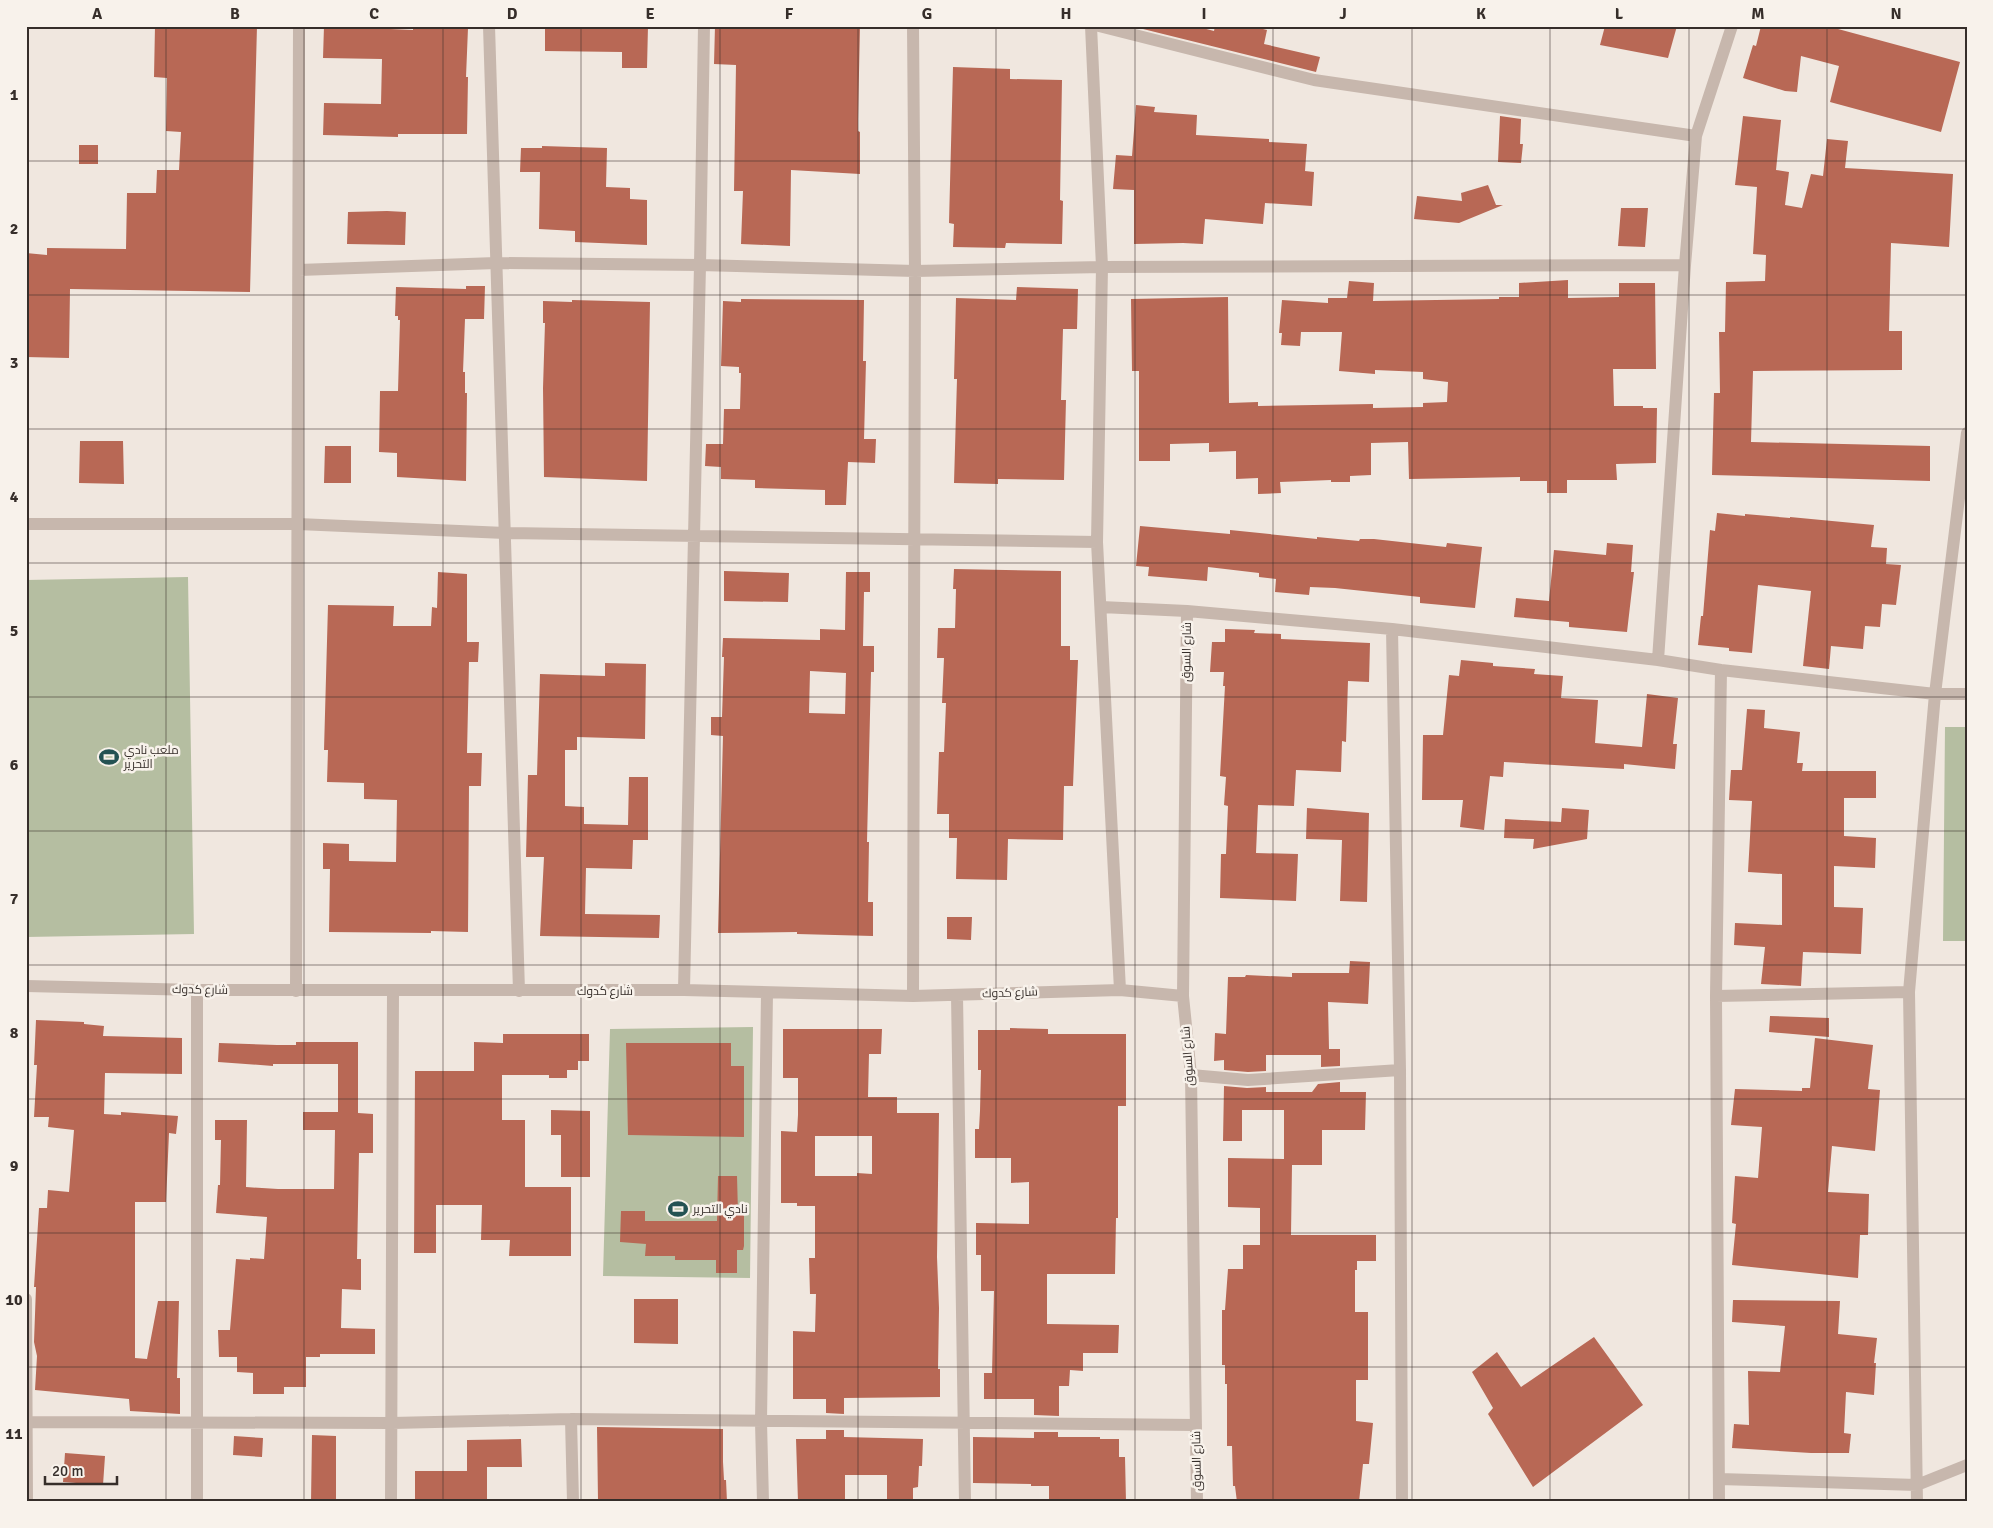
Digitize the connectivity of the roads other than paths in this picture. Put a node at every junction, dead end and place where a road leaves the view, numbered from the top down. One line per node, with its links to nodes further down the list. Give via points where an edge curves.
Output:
1 (299, 26): 13 (street)
2 (489, 26): 9 (street)
3 (704, 26): 10 (street)
4 (914, 26): 14 (street)
5 (1091, 26): 12 (street)
6 (1099, 26): 8 (street, via 1314,80)
7 (1732, 26): 8 (street)
8 (1696, 136): 11 (street)
9 (496, 263): 10 (street); 13 (street); 18 (street)
10 (700, 265): 14 (street); 19 (street)
11 (1685, 265): 12 (street); 25 (street)
12 (1102, 266): 14 (street); 21 (street)
13 (298, 270): 17 (street)
14 (915, 271): 20 (street)
15 (1967, 433): 27 (street)
16 (26, 524): 17 (street)
17 (298, 524): 18 (street); 33 (street)
18 (505, 532): 19 (street); 35 (street)
19 (694, 536): 20 (street); 31 (street)
20 (914, 539): 21 (street); 39 (street)
21 (1097, 542): 22 (street)
22 (1101, 607): 23 (street); 32 (street)
23 (1187, 611): 24 (street); 40 (street, شارع السوق)
24 (1392, 628): 25 (street); 42 (street)
25 (1658, 660): 26 (street)
26 (1721, 670): 27 (street); 41 (street)
27 (1935, 694): 28 (street); 37 (street)
28 (1967, 694)
29 (26, 986): 30 (street, شارع كدوك)
30 (197, 990): 33 (street, شارع كدوك); 47 (street)
31 (684, 990): 35 (street, شارع كدوك); 36 (street, شارع كدوك)
32 (1120, 990): 38 (street, شارع كدوك); 40 (street, شارع كدوك)
33 (296, 991): 34 (street, شارع كدوك)
34 (393, 991): 35 (street, شارع كدوك); 49 (street)
35 (519, 991)
36 (767, 992): 39 (street, شارع كدوك); 48 (street)
37 (1909, 992): 41 (street); 54 (street)
38 (957, 995): 39 (street, شارع كدوك); 50 (street)
39 (913, 996)
40 (1183, 996): 43 (street, شارع السوق)
41 (1716, 996): 53 (street)
42 (1400, 1070): 43 (street, via 1248,1080); 62 (street)
43 (1191, 1075): 51 (street, شارع السوق)
44 (26, 1299): 46 (street)
45 (571, 1419): 48 (street); 49 (street); 58 (street)
46 (27, 1422): 47 (street); 55 (street)
47 (196, 1422): 49 (street); 56 (street)
48 (761, 1422): 50 (street); 59 (street)
49 (392, 1423): 57 (street)
50 (964, 1424): 51 (street); 60 (street)
51 (1196, 1426): 61 (street, شارع السوق)
52 (1967, 1464): 54 (street)
53 (1719, 1479): 54 (street); 63 (street)
54 (1917, 1485): 64 (street)
55 (27, 1502)
56 (197, 1502)
57 (392, 1502)
58 (573, 1502)
59 (762, 1502)
60 (965, 1502)
61 (1197, 1502)
62 (1402, 1502)
63 (1719, 1502)
64 (1917, 1502)

